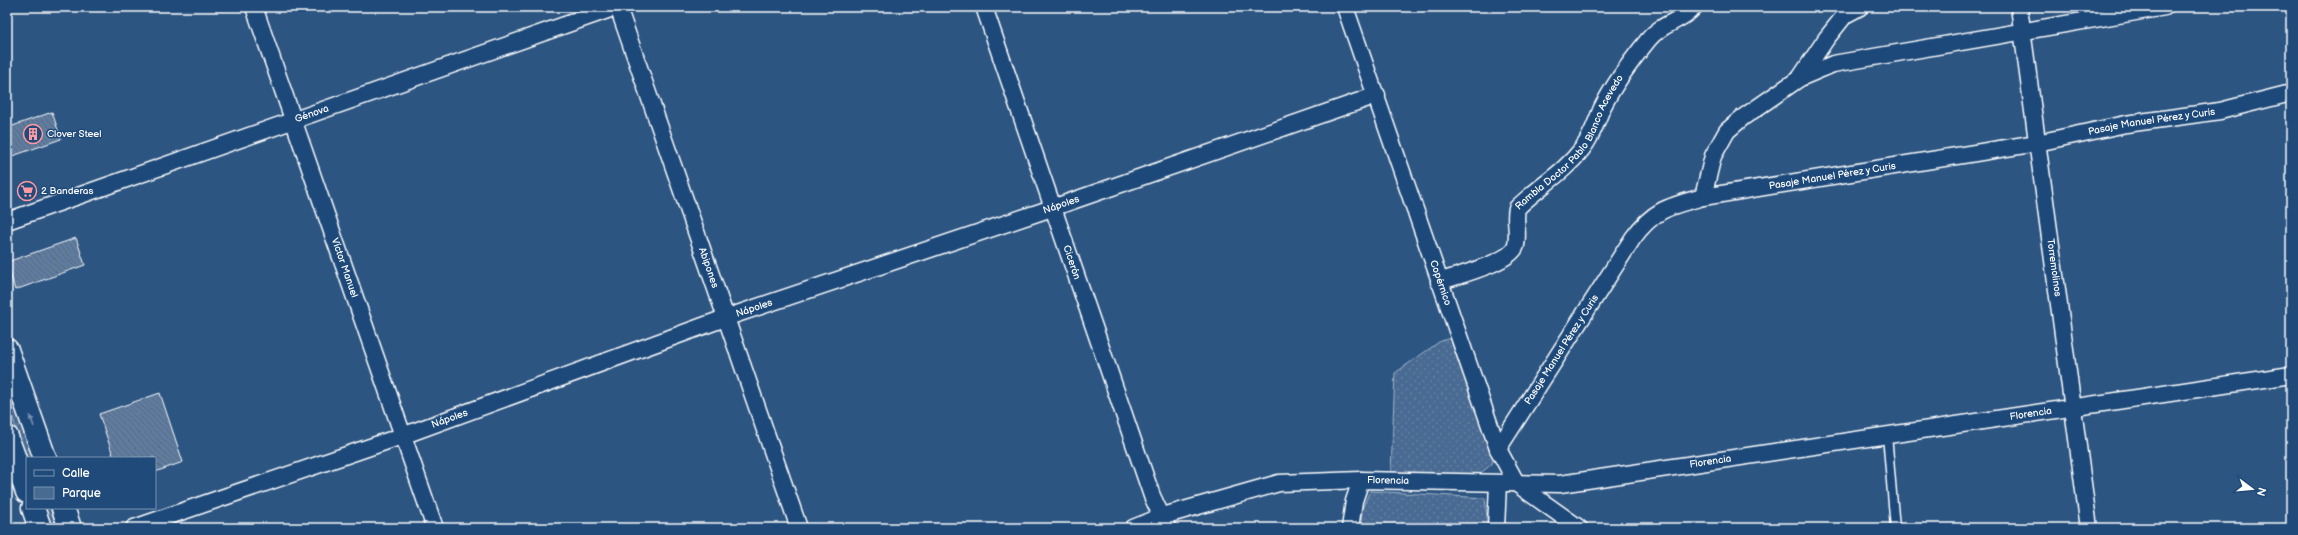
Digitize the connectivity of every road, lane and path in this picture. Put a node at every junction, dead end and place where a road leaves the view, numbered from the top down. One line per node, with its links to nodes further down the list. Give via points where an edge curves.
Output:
1 (254, 7): 13 (street, Víctor Manuel)
2 (617, 7): 13 (street, Génova); 19 (street, Abipones)
3 (984, 7): 16 (street, Cicerón)
4 (1345, 7): 12 (street, Copérnico)
5 (1694, 7): 18 (street, Rambla Doctor Pablo Blanco Acevedo, via 1685,16 1665,24 1648,39 1618,81 1583,148 1558,175 1517,208 1516,246 1513,252 1494,263)
6 (1860, 7): 10 (street, via 1845,15)
7 (2019, 7): 9 (street, Torremolinos)
8 (2165, 7): 9 (street)
9 (2023, 32): 10 (street, via 1832,64); 14 (street, Torremolinos)
10 (1800, 78): 15 (street, via 1727,131 1713,156)
11 (2291, 93): 14 (street, Pasaje Manuel Pérez y Curis, via 2220,110 2126,124)
12 (1377, 95): 16 (street, Nápoles); 18 (street, Copérnico)
13 (293, 120): 17 (street, Génova); 24 (street, Víctor Manuel)
14 (2037, 143): 15 (street, Pasaje Manuel Pérez y Curis); 22 (street, Torremolinos)
15 (1703, 198): 26 (street, Pasaje Manuel Pérez y Curis, via 1669,206 1657,211 1644,222)
16 (1052, 208): 19 (street, Nápoles); 34 (street, Cicerón, via 1152,496)
17 (7, 221)
18 (1439, 282): 26 (street, Copérnico)
19 (725, 318): 24 (street, Nápoles); 41 (street, Abipones)
20 (7, 350): 27 (main road, one-way to 20)
21 (2291, 375): 22 (street, Florencia)
22 (2073, 406): 23 (street, Florencia); 47 (street, Torremolinos)
23 (1887, 434): 30 (street, Florencia, via 1560,484); 46 (lane)
24 (402, 436): 39 (street, Nápoles); 40 (street, Víctor Manuel)
25 (7, 437): 31 (main road)
26 (1498, 448): 30 (street, Copérnico)
27 (45, 457)
28 (1360, 480): 29 (street, Florencia); 34 (street, Florencia, via 1279,483); 43 (street)
29 (1498, 484): 30 (street, Florencia); 44 (street)
30 (1517, 484): 45 (street, Copérnico)
31 (26, 489)
32 (32, 509): 37 (main road)
33 (63, 509): 38 (main road)
34 (1165, 522): 42 (street, Florencia)
35 (7, 524): 36 (path)
36 (8, 528)
37 (40, 528)
38 (70, 528)
39 (134, 528)
40 (435, 528)
41 (799, 528)
42 (1132, 528)
43 (1350, 528)
44 (1496, 528)
45 (1579, 528)
46 (1895, 528)
47 (2089, 528)

